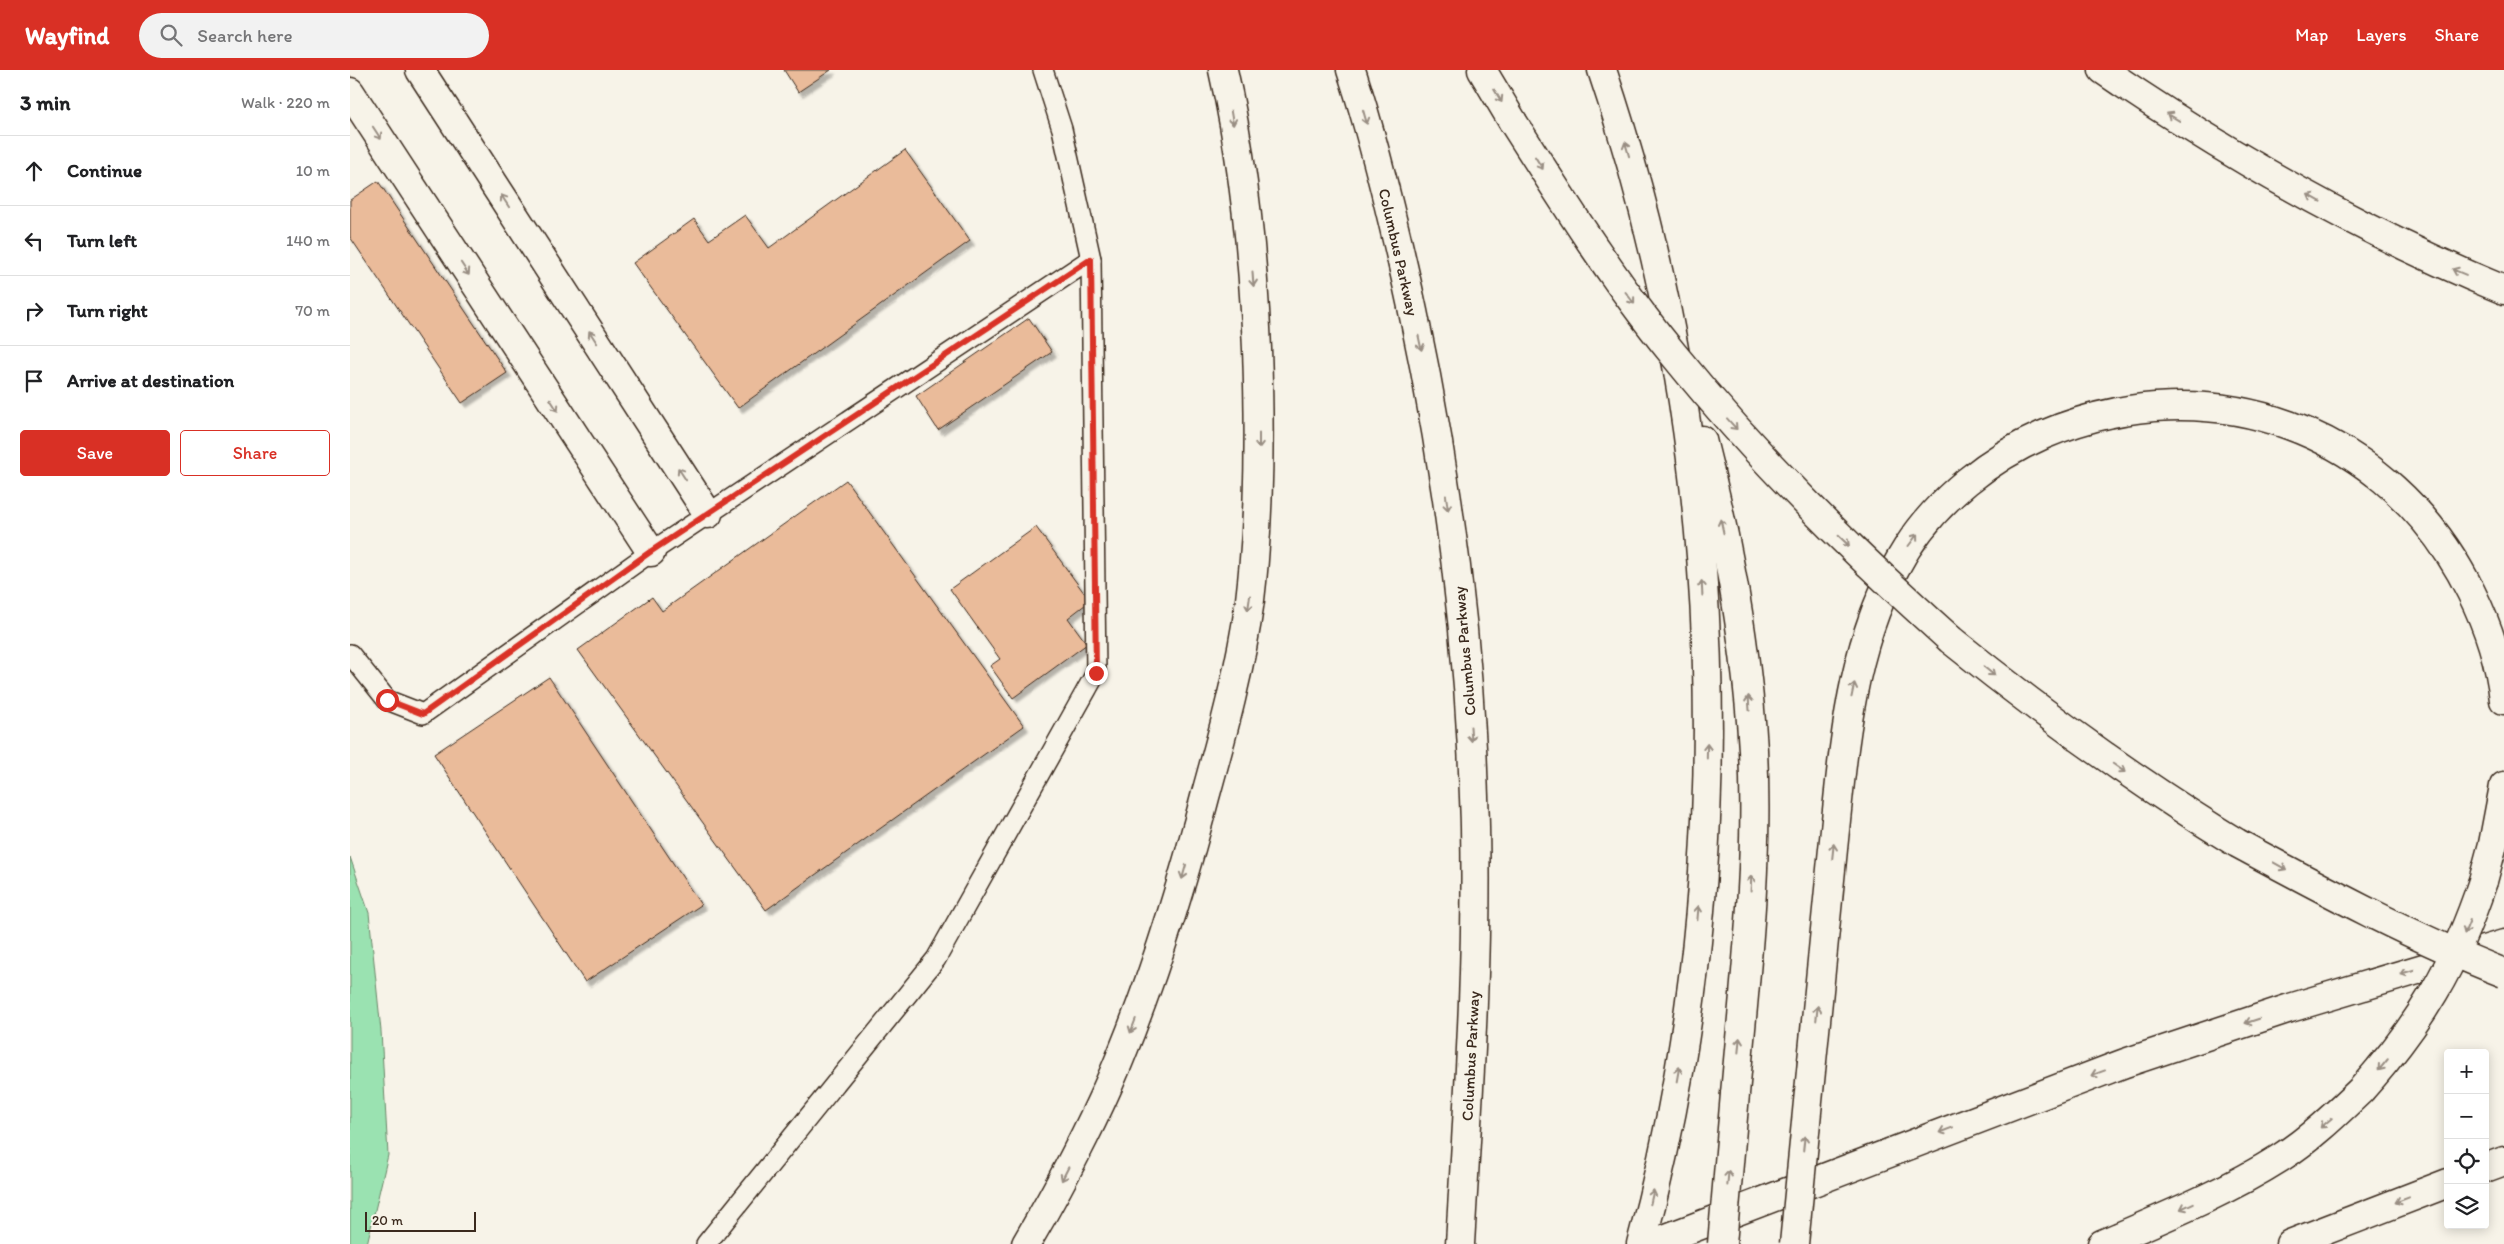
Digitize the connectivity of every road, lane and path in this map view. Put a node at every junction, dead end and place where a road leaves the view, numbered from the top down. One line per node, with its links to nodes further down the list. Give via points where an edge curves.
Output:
1 (420, 70): 12 (main road, one-way to 1)
2 (1043, 70): 10 (lane, via 1062,129)
3 (1223, 70): 23 (main road, one-way to 23, via 1250,234 1259,390 1254,550 1242,648 1198,825 1149,985 1086,1134)
4 (1351, 70): 24 (main road, Columbus Parkway, one-way to 24, via 1391,215 1429,386 1451,534 1467,681 1473,764 1475,910)
5 (1482, 70): 18 (main road, one-way to 18, bridge, via 1627,295 1728,419 1833,531 1951,640 2063,729 2154,792 2237,843 2407,931)
6 (1602, 70): 9 (main road, one-way to 6)
7 (2103, 70): 11 (main road, one-way to 7, via 2451,268 2253,165)
8 (350, 92): 13 (main road, one-way to 13)
9 (1640, 196): 25 (main road, one-way to 9, via 1669,1122 1688,1009 1699,906 1707,756 1700,561 1686,436 1669,329); 27 (main road, one-way to 9, bridge, via 1754,837 1753,751 1746,662 1732,570)
10 (1091, 259): 12 (lane); 22 (lane, via 1096,673 936,959)
11 (2504, 290)
12 (708, 514): 13 (lane)
13 (650, 552): 14 (lane, via 423,714 387,700)
14 (350, 654)
15 (2504, 700): 28 (main road, one-way to 15, bridge, via 1842,757 1856,678 1869,629 1885,588 1908,547 1934,513 1962,486 1995,461 2030,441 2069,424 2113,412 2198,406 2241,411 2319,436 2388,481 2442,540 2481,612 2494,650)
16 (2504, 786): 29 (main road, one-way to 29, bridge, via 2483,880 2456,953 2400,1045 2361,1090 2281,1158 2219,1191)
17 (2504, 944): 26 (main road, one-way to 26, via 2290,1008 2125,1063)
18 (2504, 973)
19 (2504, 1161): 20 (main road)
20 (2489, 1167)
21 (2445, 1184): 30 (main road, one-way to 30)
22 (706, 1244)
23 (1026, 1244)
24 (1460, 1244)
25 (1641, 1244)
26 (1651, 1244)
27 (1722, 1244)
28 (1794, 1244)
29 (2102, 1244)
30 (2290, 1244)

